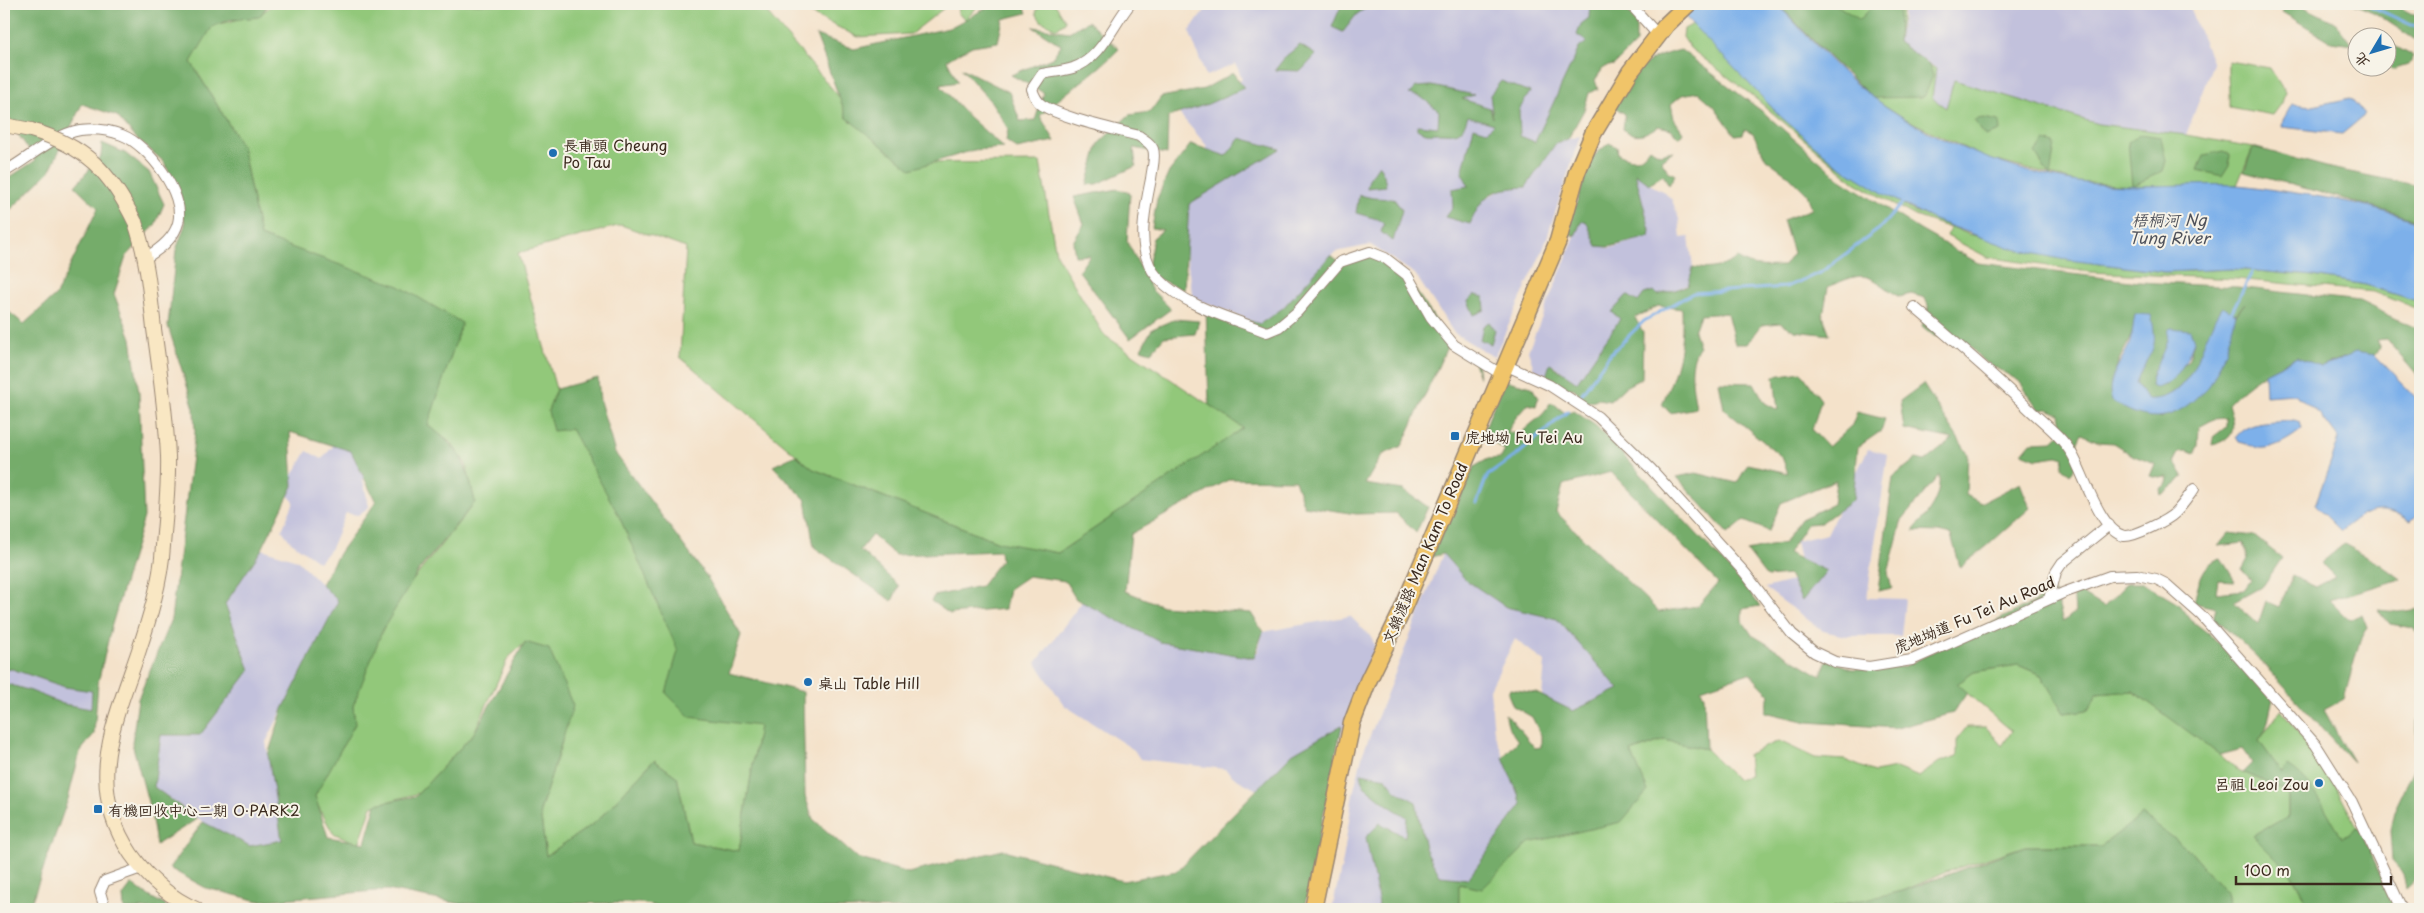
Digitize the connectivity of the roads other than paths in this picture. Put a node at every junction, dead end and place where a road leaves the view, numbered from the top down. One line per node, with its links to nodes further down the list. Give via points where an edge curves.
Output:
1 (1130, 4): 9 (street, 虎地坳道 Fu Tei Au Road, via 1103,46 1090,58 1072,69 1042,74 1032,89 1042,105 1139,136 1154,150 1143,224 1146,258 1159,279 1187,300 1267,332 1280,327 1297,312 1340,262 1370,252 1385,258 1407,275 1431,317 1454,345)
2 (1630, 4): 4 (street)
3 (1688, 4): 4 (main road, 文錦渡路 Man Kam To Road)
4 (1663, 30): 9 (main road, 文錦渡路 Man Kam To Road, via 1630,72 1593,134 1577,172 1558,241)
5 (4, 125): 7 (street, bridge, via 31,130 70,144 98,165 123,197)
6 (4, 172): 7 (street, via 78,131 107,131 124,136 157,163 174,194 179,212 172,237)
7 (146, 258): 13 (street, via 165,411 167,499 163,546 151,608 118,704 106,766 106,792 114,822)
8 (1914, 306): 11 (street, via 2059,437 2072,454)
9 (1503, 369): 12 (street, 虎地坳道 Fu Tei Au Road, via 1549,385 1610,427 1745,573 1792,634 1822,657 1852,666 1902,663); 16 (main road, 文錦渡路 Man Kam To Road, via 1352,723)
10 (2194, 489): 11 (street, via 2175,514 2131,535 2124,536)
11 (2108, 525): 12 (street, via 2062,563 2056,572)
12 (2049, 599): 17 (street, 虎地坳道 Fu Tei Au Road, via 2120,574 2156,579 2174,589 2284,707 2325,757 2352,802)
13 (141, 868): 14 (street, via 105,881 100,892); 15 (street, via 168,895)
14 (105, 909)
15 (196, 909)
16 (1313, 909)
17 (2402, 909)

